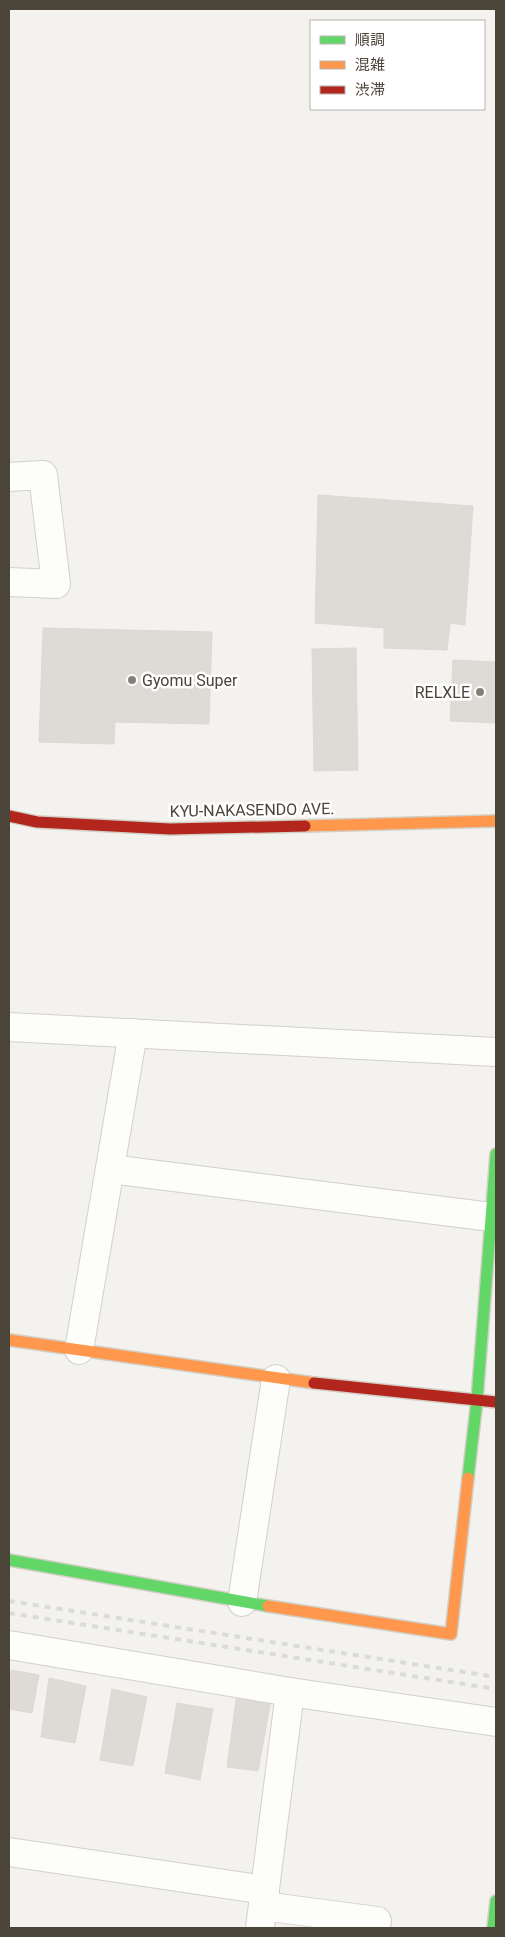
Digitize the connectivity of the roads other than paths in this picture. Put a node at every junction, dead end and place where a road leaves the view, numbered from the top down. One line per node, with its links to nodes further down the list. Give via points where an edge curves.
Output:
1 (9, 477): 2 (street, via 43,475 56,584)
2 (9, 582)
3 (9, 816): 4 (street, KYU-NAKASENDO AVE., via 38,822 170,829)
4 (496, 821)
5 (9, 1027): 6 (street)
6 (133, 1033): 7 (street); 9 (street)
7 (496, 1052)
8 (496, 1154): 10 (street)
9 (110, 1169): 10 (street); 12 (street)
10 (491, 1217): 14 (street)
11 (9, 1340): 12 (street)
12 (79, 1350): 13 (street)
13 (276, 1379): 14 (street); 17 (street)
14 (477, 1400): 15 (street); 17 (street, via 451,1634)
15 (496, 1402)
16 (9, 1560): 17 (street)
17 (242, 1602)
18 (9, 1645): 19 (street)
19 (290, 1692): 20 (street); 23 (street)
20 (496, 1722)
21 (9, 1852): 23 (street)
22 (496, 1901): 25 (street)
23 (263, 1908): 24 (street)
24 (377, 1921)
25 (493, 1928)

